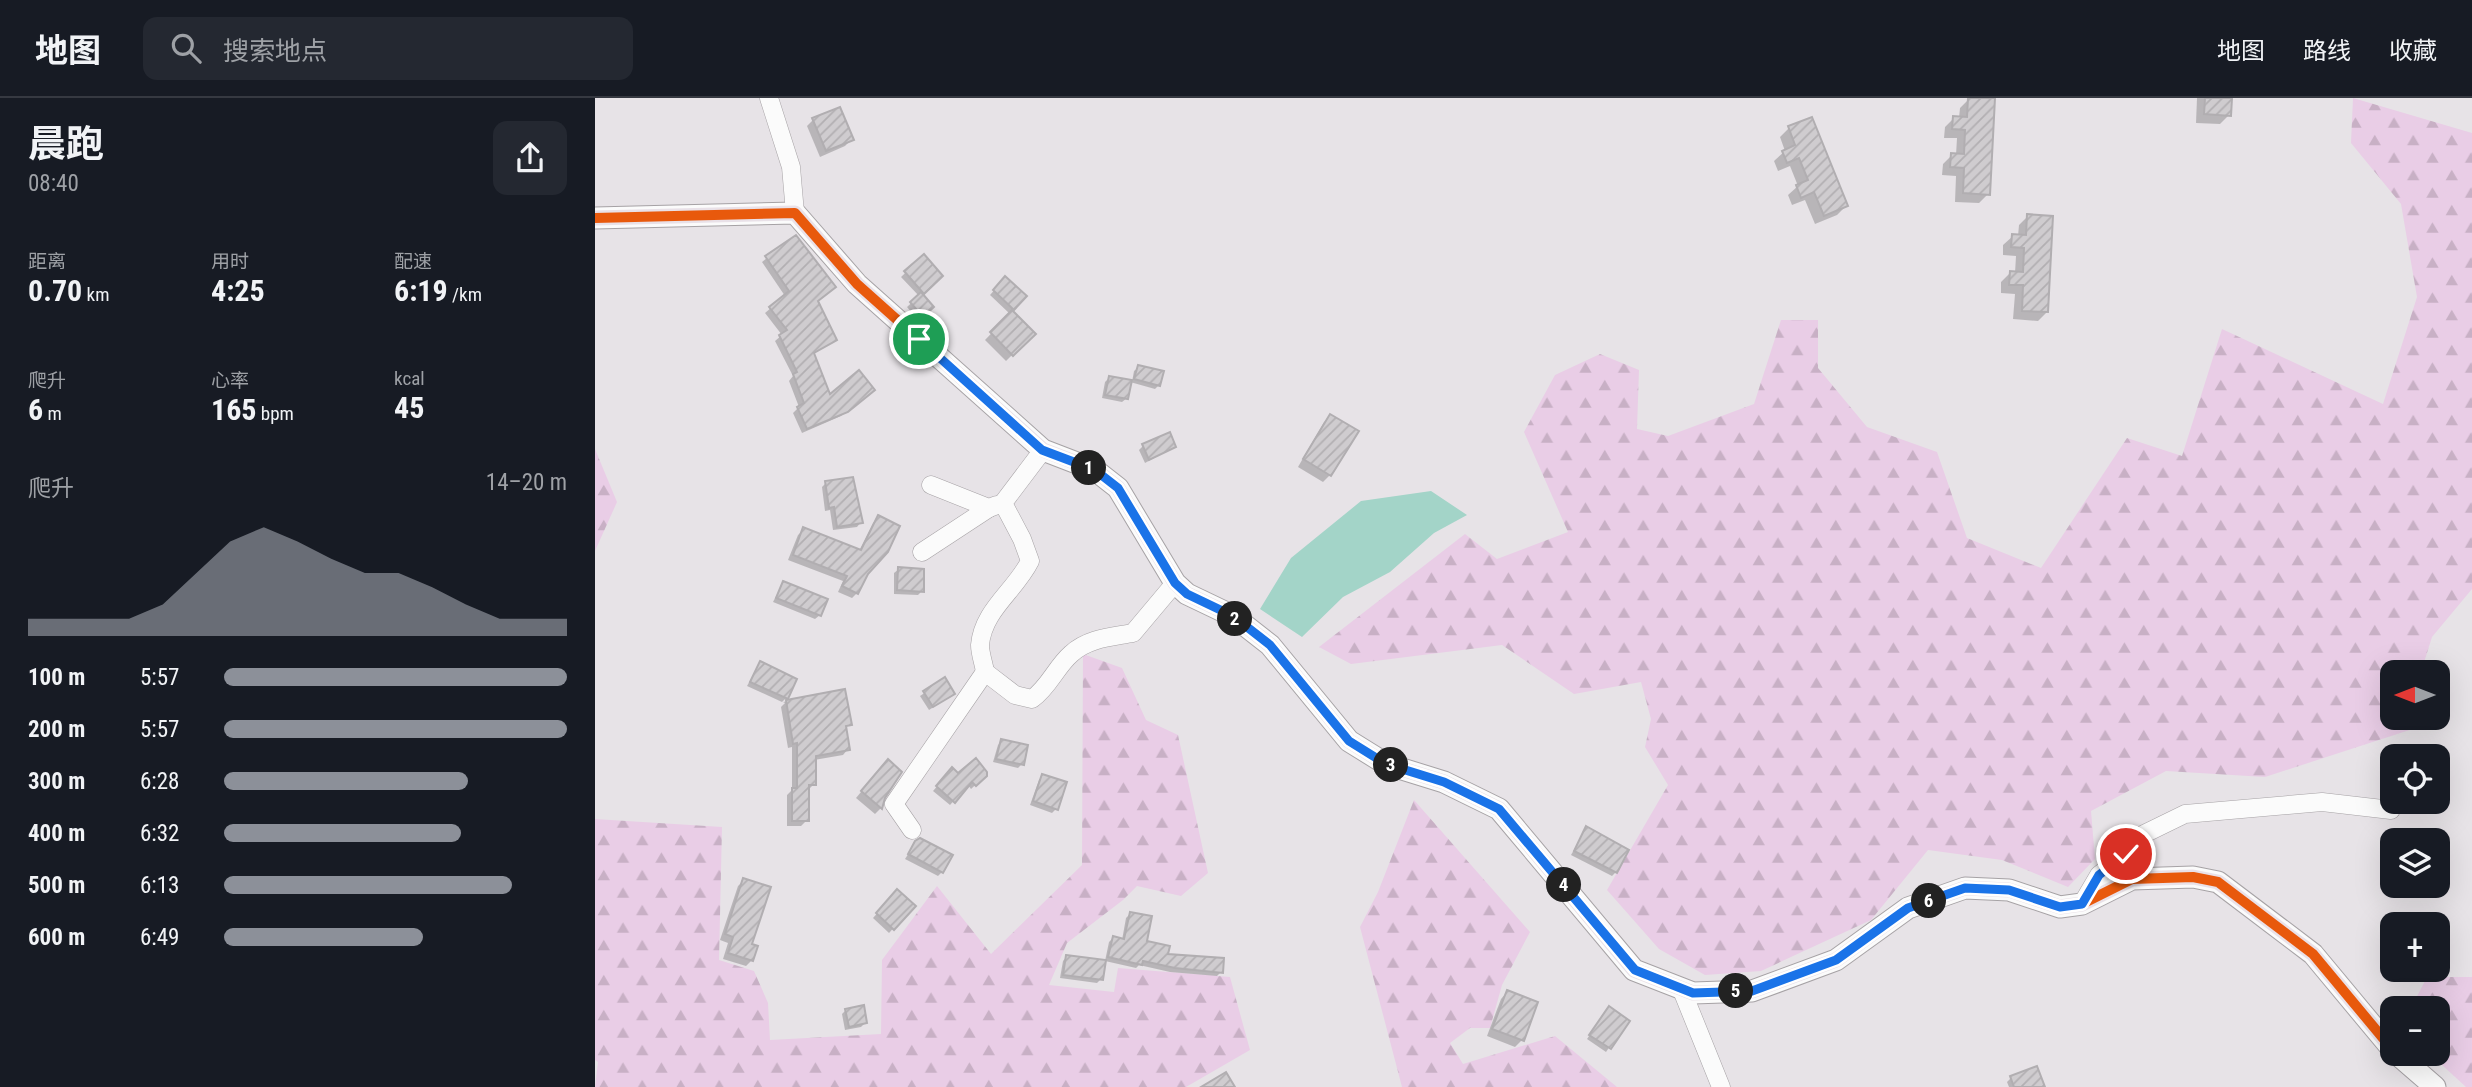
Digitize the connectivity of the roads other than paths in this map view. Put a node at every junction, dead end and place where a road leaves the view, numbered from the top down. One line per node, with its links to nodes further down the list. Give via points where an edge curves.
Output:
1 (769, 98): 2 (street, via 791,167)
2 (795, 213): 3 (street); 4 (street, via 857,284)
3 (595, 218)
4 (1042, 450): 6 (street); 8 (street, via 1095,470 1118,488)
5 (931, 485): 6 (street)
6 (996, 505): 7 (street); 9 (street, via 1022,539 1030,561 989,615 980,646)
7 (922, 552)
8 (1175, 583): 9 (street, via 1133,633 1092,641 1071,654 1032,699 1015,695); 13 (street, via 1187,594 1233,616 1270,645 1349,741 1386,764 1444,782 1499,809 1635,970)
9 (985, 672): 11 (street, via 894,804)
10 (2380, 809): 12 (street, via 2322,802 2185,814 2144,834 2099,875)
11 (912, 830)
12 (2082, 904): 13 (street, via 2060,907 2009,890 1965,888 1908,908 1836,960 1752,991 1693,993); 14 (street, via 2132,879 2193,877 2218,882 2313,954)
13 (1681, 988): 16 (street)
14 (2380, 1035)
15 (2411, 1066): 17 (street)
16 (1721, 1087)
17 (2435, 1087)

